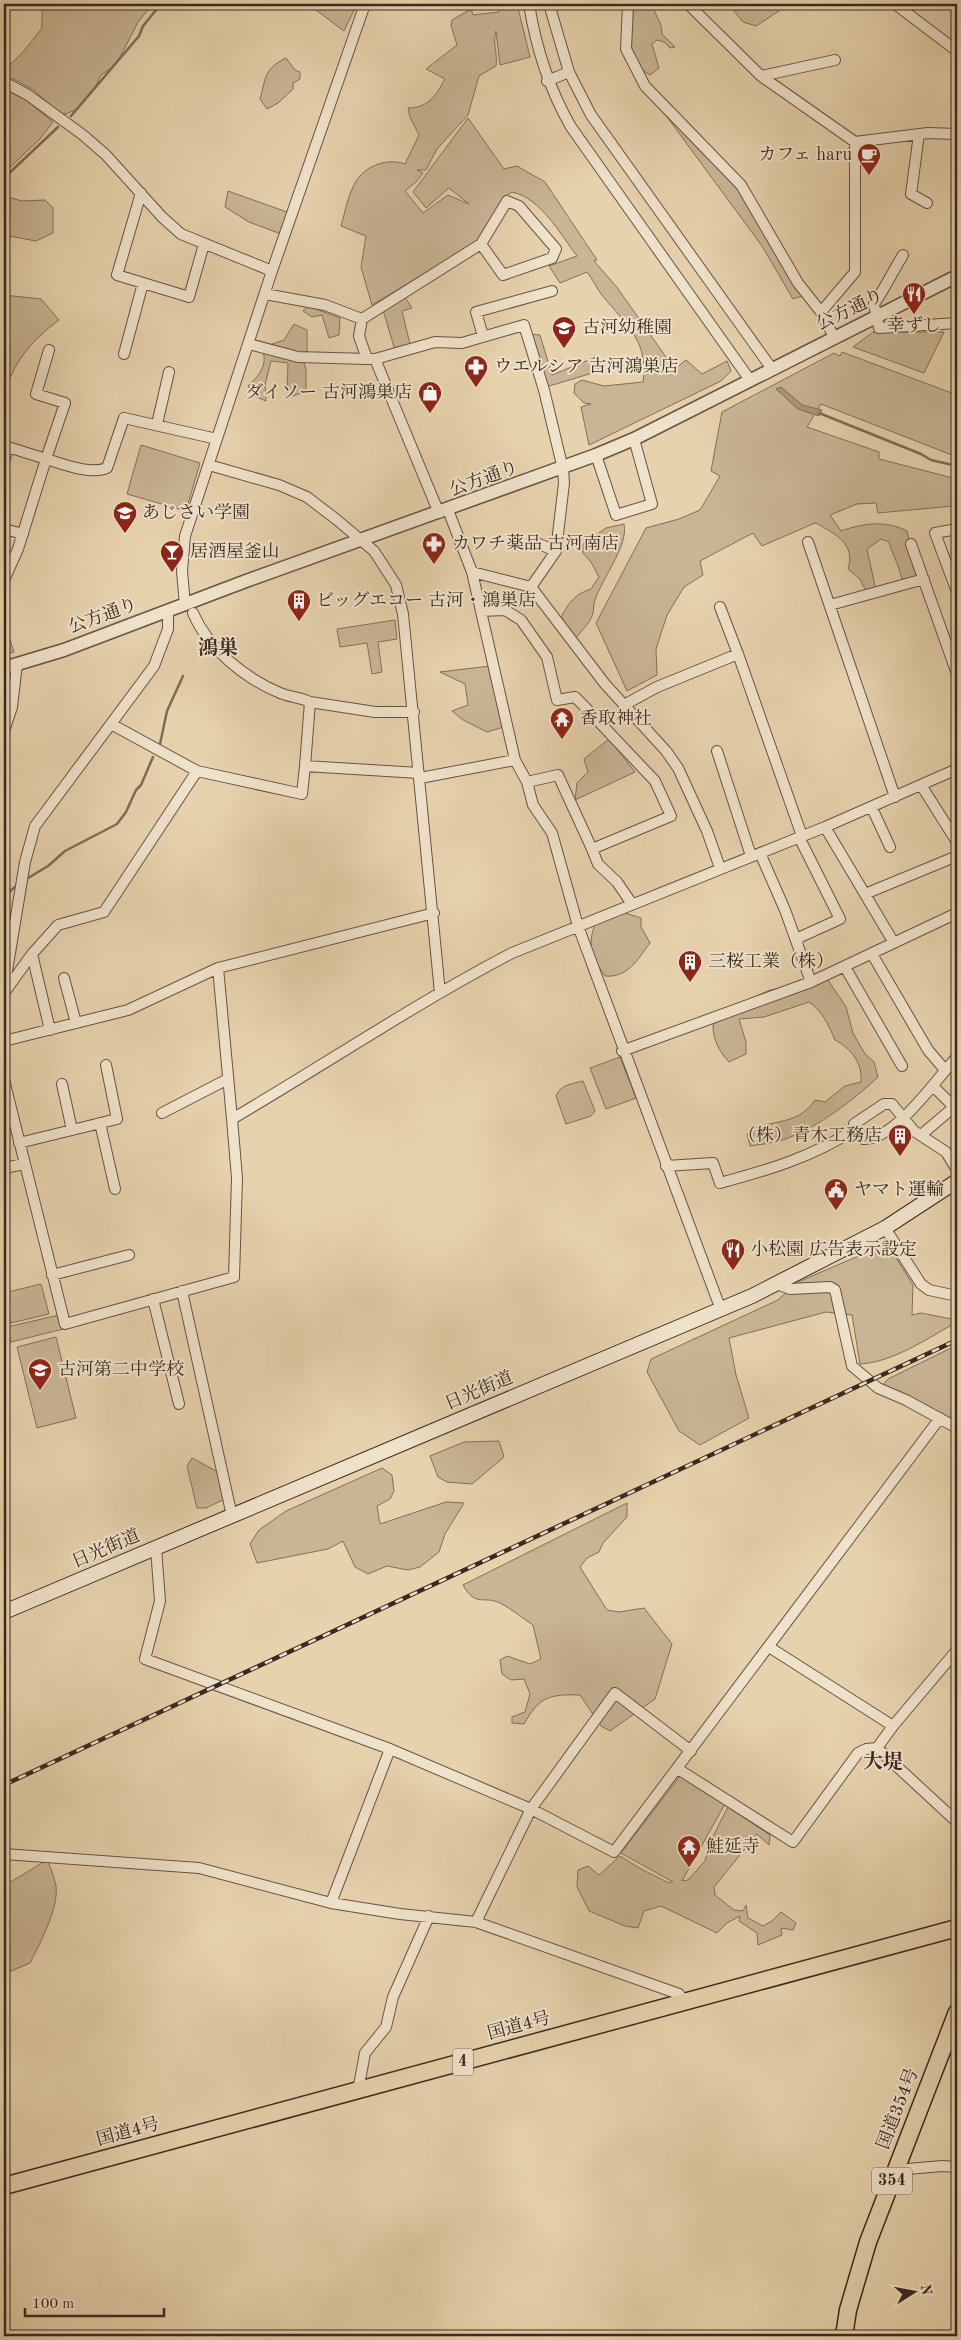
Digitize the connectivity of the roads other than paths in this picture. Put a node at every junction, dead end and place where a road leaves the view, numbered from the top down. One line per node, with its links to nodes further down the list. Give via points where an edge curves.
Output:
1 (365, 4): 21 (street)
2 (529, 4): 11 (street, via 535,40)
3 (549, 4): 9 (street)
4 (628, 4): 26 (street, via 626,49 644,86 741,185 798,283)
5 (688, 4): 10 (street)
6 (895, 4): 7 (street)
7 (956, 46)
8 (835, 60): 10 (street)
9 (569, 72): 11 (street); 36 (street, via 591,115)
10 (761, 76): 15 (street)
11 (548, 81): 38 (street, via 570,127)
12 (4, 82): 16 (street, via 28,94 83,135)
13 (919, 134): 14 (street); 15 (street); 17 (street, via 912,194)
14 (957, 134)
15 (855, 142): 26 (street, via 855,272)
16 (141, 194): 18 (street, via 181,234); 23 (street, via 118,276)
17 (927, 203)
18 (204, 244): 21 (street); 23 (street, via 189,297)
19 (481, 244): 19 (street, via 503,275 552,258 556,249 519,206 507,201); 28 (street)
20 (903, 255): 27 (street, via 874,304)
21 (272, 271): 25 (street)
22 (957, 276): 27 (street, 公方通り)
23 (143, 283): 34 (street)
24 (552, 291): 30 (street, via 476,312)
25 (265, 294): 28 (street, via 325,305); 32 (street)
26 (821, 312): 31 (street)
27 (876, 317): 29 (street, via 879,328); 31 (street, 公方通り)
28 (362, 319): 35 (street, via 360,336)
29 (957, 323)
30 (483, 336): 35 (street, via 462,343 435,342); 47 (street, via 524,325)
31 (834, 337): 36 (street, 公方通り)
32 (249, 344): 35 (street, via 298,357); 40 (street)
33 (49, 350): 44 (street, via 36,394 65,403)
34 (124, 354)
35 (371, 359): 48 (street)
36 (772, 369): 38 (street, 公方通り)
37 (169, 372): 39 (street)
38 (750, 380): 41 (street, 公方通り)
39 (157, 424): 40 (street); 44 (street, via 124,418 107,468 101,470)
40 (217, 439): 46 (street)
41 (634, 439): 43 (street, 公方通り); 43 (street, via 652,504 616,515)
42 (6, 446): 44 (street); 45 (street)
43 (596, 456): 47 (street, 公方通り)
44 (46, 459): 51 (street)
45 (4, 462)
46 (209, 465): 52 (street, via 307,497); 64 (street, via 182,553)
47 (563, 469): 48 (street, 公方通り); 56 (street)
48 (444, 512): 52 (street, 公方通り); 57 (street)
49 (4, 529): 51 (street)
50 (957, 529): 61 (street, via 935,533)
51 (23, 534): 59 (street)
52 (363, 540): 64 (street, 公方通り); 73 (street, via 396,585 403,614)
53 (534, 542): 56 (street)
54 (808, 542): 62 (street)
55 (911, 544): 58 (street)
56 (556, 551): 60 (street)
57 (472, 572): 60 (street); 66 (street)
58 (924, 579): 62 (street); 70 (street)
59 (4, 580)
60 (531, 587): 72 (street)
61 (957, 592)
62 (830, 605): 84 (street)
63 (720, 607): 67 (street)
64 (189, 608): 65 (street, 公方通り); 71 (street, via 213,645 248,674 282,694)
65 (168, 611): 68 (street, 公方通り); 74 (street, via 168,629 154,666)
66 (481, 611): 77 (street); 90 (street, via 505,610 521,620 547,657 557,700 575,697 655,781 671,816)
67 (738, 654): 72 (street, via 657,687); 87 (street)
68 (17, 664): 69 (street, 公方通り); 75 (street, via 12,708)
69 (4, 668)
70 (957, 674)
71 (310, 702): 73 (street, via 375,712); 78 (street)
72 (624, 705): 93 (street, via 678,768)
73 (414, 712): 81 (street)
74 (111, 724): 80 (street); 107 (street, via 34,826 24,862)
75 (4, 731)
76 (717, 751): 91 (street)
77 (515, 760): 81 (street); 82 (street)
78 (305, 766): 80 (street, via 302,794); 81 (street)
79 (957, 770): 83 (street)
80 (197, 771): 101 (street, via 104,912 58,925)
81 (420, 775): 96 (street)
82 (527, 782): 90 (street, via 558,775); 98 (street, via 533,805 552,832)
83 (921, 785): 84 (street); 88 (street)
84 (895, 797): 85 (street)
85 (872, 808): 86 (street); 89 (street)
86 (825, 827): 87 (street); 94 (street)
87 (801, 837): 91 (street); 99 (street, via 840,919)
88 (956, 837)
89 (890, 847)
90 (592, 849): 95 (street, via 598,864 618,882)
91 (756, 854): 93 (street); 99 (street)
92 (957, 856): 94 (street)
93 (720, 868): 95 (street)
94 (865, 894): 100 (street)
95 (632, 904): 98 (street)
96 (434, 913): 104 (street); 108 (street)
97 (957, 913): 100 (street)
98 (578, 926): 108 (street, via 512,952); 113 (street)
99 (796, 939): 106 (street)
100 (894, 943): 102 (street)
101 (32, 954): 109 (street); 111 (street)
102 (872, 954): 103 (street); 117 (street, via 928,1050)
103 (846, 967): 106 (street); 116 (street)
104 (218, 968): 110 (street, via 128,1010); 118 (street)
105 (64, 978): 110 (street)
106 (811, 982): 113 (street)
107 (4, 989)
108 (440, 993): 124 (street)
109 (4, 994)
110 (76, 1023): 111 (street)
111 (50, 1030): 112 (street)
112 (4, 1041)
113 (622, 1051): 131 (street)
114 (957, 1057): 117 (street)
115 (106, 1064): 125 (street, via 117,1118)
116 (902, 1066)
117 (945, 1070): 121 (street)
118 (228, 1079): 122 (street); 124 (street)
119 (4, 1080): 129 (street)
120 (62, 1084): 127 (street)
121 (933, 1086): 123 (street); 128 (street, via 954,1107)
122 (162, 1113)
123 (903, 1117): 126 (street, via 874,1140 863,1139); 126 (street, via 892,1104 884,1104 854,1124); 128 (street, via 914,1132)
124 (232, 1118): 140 (street, via 237,1178 234,1277)
125 (100, 1123): 127 (street); 135 (street)
126 (855, 1129): 131 (street, via 832,1144 782,1166 720,1182 713,1164)
127 (72, 1130): 129 (street)
128 (922, 1135): 133 (street, via 946,1152)
129 (19, 1143): 130 (street)
130 (24, 1164): 132 (street); 138 (street)
131 (666, 1166): 143 (street)
132 (4, 1168)
133 (957, 1170)
134 (957, 1181): 136 (main road, 日光街道)
135 (115, 1190)
136 (885, 1228): 139 (main road, 日光街道); 141 (street, via 921,1284 929,1290)
137 (129, 1255): 138 (street)
138 (52, 1275): 142 (street, via 65,1324)
139 (777, 1284): 143 (main road, 日光街道); 145 (street, via 790,1289 830,1287 835,1290 852,1366 878,1388)
140 (182, 1291): 142 (street); 147 (street)
141 (957, 1296)
142 (153, 1299): 144 (street)
143 (720, 1310): 147 (main road, 日光街道)
144 (179, 1404)
145 (940, 1418): 146 (street); 150 (street)
146 (957, 1428)
147 (232, 1516): 148 (main road, 日光街道)
148 (156, 1548): 149 (main road, 日光街道); 154 (street, via 160,1600 145,1659)
149 (4, 1612)
150 (769, 1647): 152 (street); 155 (street)
151 (957, 1650): 152 (street)
152 (893, 1726): 153 (street)
153 (877, 1748): 156 (street, via 858,1753 793,1842); 158 (street)
154 (390, 1749): 157 (street); 160 (street)
155 (691, 1750): 156 (street); 157 (street, via 615,1693)
156 (678, 1769): 157 (street, via 614,1852)
157 (531, 1809): 162 (street)
158 (957, 1822)
159 (4, 1854): 160 (street, via 199,1868)
160 (331, 1903): 161 (street)
161 (429, 1916): 162 (street); 168 (street, via 393,1997 386,2027 365,2054)
162 (476, 1922): 166 (street, via 679,1994)
163 (957, 1928): 164 (highway, 国道4号 / 4)
164 (923, 1937): 165 (highway); 166 (highway, 国道4号 / 4)
165 (957, 1940)
166 (685, 2002): 168 (highway, 国道4号 / 4)
167 (957, 2012): 170 (highway, 国道354号 / 354)
168 (358, 2091): 171 (highway, 国道4号 / 4)
169 (957, 2168): 170 (street)
170 (896, 2170): 172 (highway, 国道354号 / 354, via 868,2242 848,2310)
171 (4, 2186)
172 (844, 2336)

